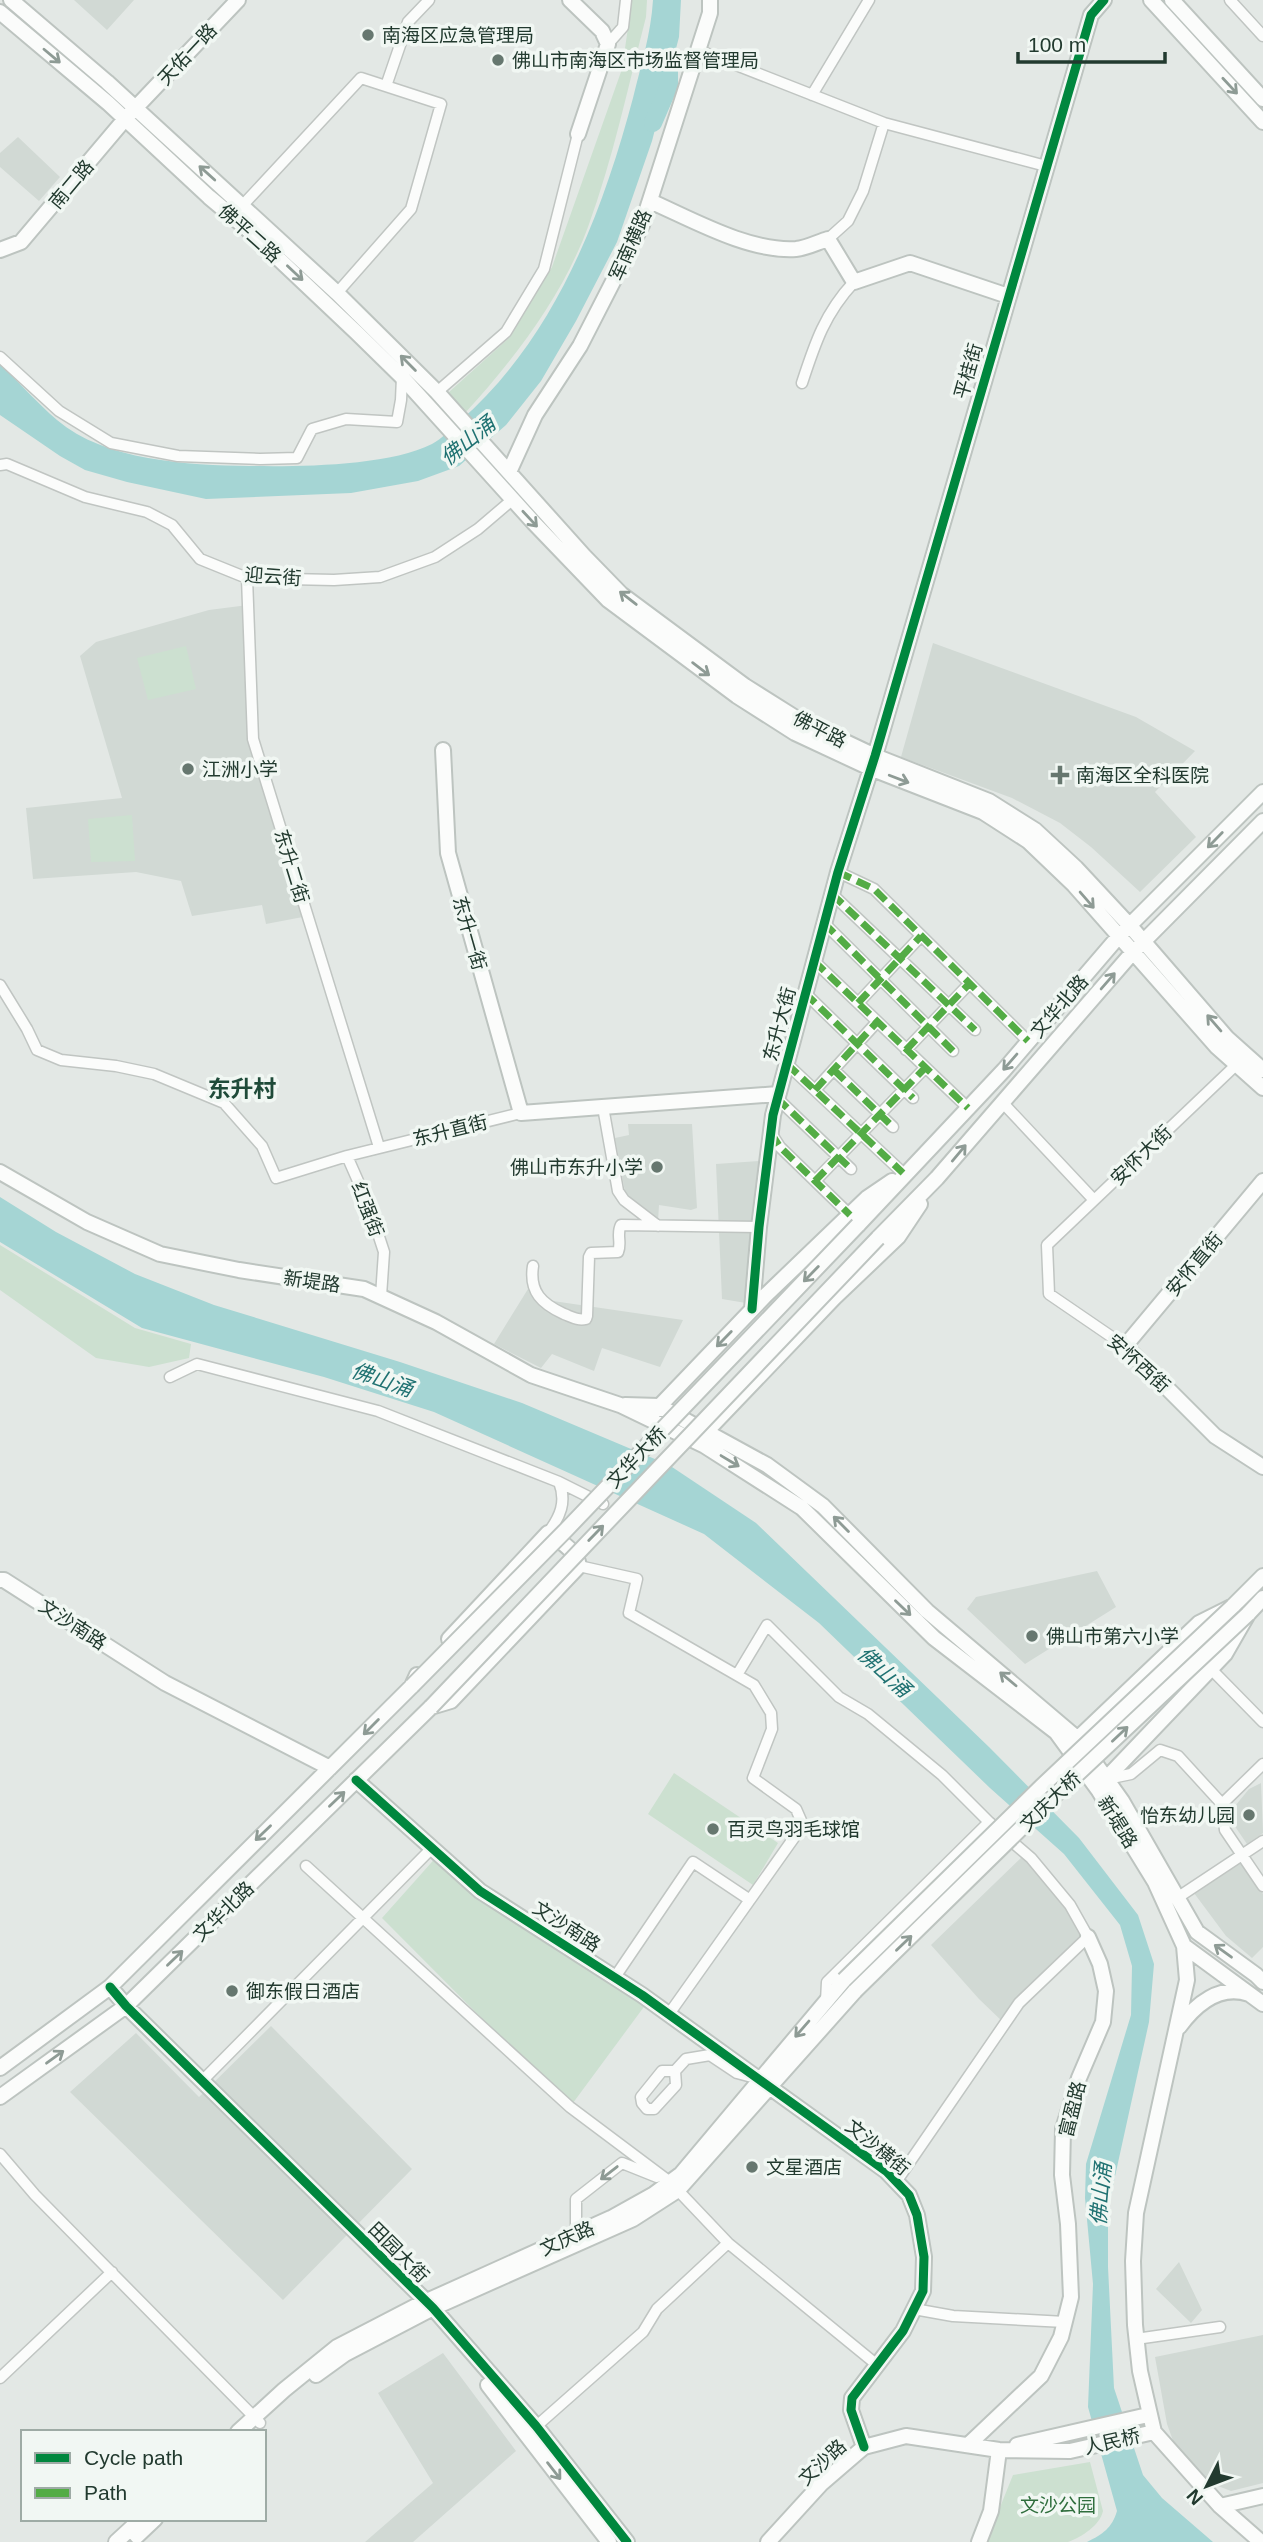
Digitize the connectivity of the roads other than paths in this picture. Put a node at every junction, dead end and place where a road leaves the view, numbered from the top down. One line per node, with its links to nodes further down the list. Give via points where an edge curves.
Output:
1 (13, 0): 19 (main road, 佛平二路)
2 (238, 0): 19 (main road, 天佑一路)
3 (429, 0): 16 (street, via 408,22)
4 (570, 0): 14 (main road, via 603,32)
5 (626, 0): 14 (street, via 623,27)
6 (710, 0): 15 (main road, 军南横路)
7 (869, 0): 17 (street)
8 (1104, 0): 23 (main road, 平桂街, via 1091,15)
9 (1151, 0): 20 (main road, one-way to 20)
10 (1172, 0): 18 (main road)
11 (1230, 0): 13 (street)
12 (0, 12): 19 (main road, 佛平二路, one-way to 19)
13 (1263, 36)
14 (608, 44): 22 (main road)
15 (698, 50): 17 (street); 24 (main road, 军南横路)
16 (386, 86): 25 (street, via 361,78); 29 (street, via 441,104 411,209)
17 (812, 95): 21 (street)
18 (1263, 99)
19 (130, 114): 25 (main road, 佛平二路, one-way to 19); 27 (main road, 南二路, via 21,242); 32 (main road, 佛平二路, one-way to 32, via 209,197)
20 (1263, 122)
21 (884, 123): 23 (street); 26 (street, via 863,191 848,221)
22 (578, 135): 34 (street, via 544,269 506,332)
23 (1046, 166): 30 (main road, 平桂街)
24 (650, 201): 26 (main road, via 764,245 797,249); 38 (main road, 军南横路, via 612,286 535,415)
25 (242, 206): 29 (main road, 佛平二路)
26 (828, 239): 28 (main road)
27 (0, 250)
28 (854, 282): 30 (main road, via 909,263); 33 (street, via 820,331)
29 (337, 293): 34 (main road, 佛平二路, one-way to 29)
30 (1008, 296): 42 (main road, 平桂街)
31 (0, 357): 32 (street, via 59,411 111,443 178,456 297,458 312,429 345,419 397,422)
32 (402, 377): 37 (main road, 佛平二路)
33 (802, 383)
34 (437, 392): 35 (main road, 佛平二路)
35 (455, 412): 38 (main road, 佛平路)
36 (0, 465): 40 (street, 迎云街, via 85,496 147,512 172,526 200,559)
37 (485, 469): 39 (main road, 佛平路)
38 (509, 472): 42 (main road, 佛平路, one-way to 38, via 745,686 621,594)
39 (512, 500): 40 (street, 迎云街, via 435,557 380,577); 42 (main road, 佛平路, one-way to 42, via 608,600 737,696 795,733)
40 (247, 578): 84 (street, 东升二街, via 253,739)
41 (443, 750): 79 (main road, 东升一街, via 448,853)
42 (872, 762): 45 (main road, 东升大街); 48 (main road, 佛平路, via 989,801 1015,817 1045,839)
43 (1263, 792): 48 (main road, 文华北路, one-way to 48)
44 (1263, 821): 50 (main road)
45 (838, 872): 46 (main road, 东升大街); 49 (street, via 874,889)
46 (832, 894): 47 (main road, 东升大街); 51 (street)
47 (824, 923): 52 (main road, 东升大街); 53 (street)
48 (1125, 932): 50 (main road, 佛平路); 62 (main road, 文华北路)
49 (921, 936): 51 (street); 54 (street)
50 (1139, 947): 66 (main road, 佛平路, one-way to 50, via 1227,1038); 68 (main road, 佛平路); 76 (main road, one-way to 50)
51 (900, 958): 53 (street); 58 (street)
52 (814, 961): 56 (main road, 东升大街); 57 (street)
53 (880, 979): 57 (street); 60 (street)
54 (970, 984): 58 (street); 62 (street)
55 (0, 985): 85 (street, via 37,1049 61,1060 154,1074 224,1103 262,1146 276,1178)
56 (805, 993): 63 (street); 67 (main road, 东升大街)
57 (858, 1003): 59 (street)
58 (949, 1006): 60 (street); 61 (street)
59 (877, 1022): 63 (street); 64 (street)
60 (929, 1027): 64 (street); 65 (street)
61 (975, 1030)
62 (1028, 1041): 78 (main road, 文华北路, one-way to 78)
63 (857, 1044): 70 (street); 73 (street)
64 (906, 1050): 69 (street)
65 (953, 1051)
66 (1260, 1062)
67 (786, 1064): 72 (street); 74 (main road, 东升大街)
68 (1236, 1065): 71 (main road, 佛平路); 94 (street, 安怀大街)
69 (925, 1068): 73 (street); 78 (street)
70 (834, 1070): 72 (street); 80 (street)
71 (1263, 1088)
72 (815, 1090): 83 (street)
73 (904, 1090): 75 (street); 80 (street)
74 (778, 1096): 77 (main road); 82 (main road, 东升大街); 86 (street)
75 (913, 1098)
76 (1002, 1102): 91 (main road, one-way to 76); 94 (street)
77 (603, 1107): 79 (main road); 96 (street, via 618,1191)
78 (968, 1108): 87 (main road, 文华北路)
79 (520, 1113): 84 (street, 东升直街)
80 (880, 1114): 81 (street); 83 (street)
81 (893, 1127)
82 (771, 1133): 92 (street); 97 (main road, 东升大街)
83 (861, 1134): 86 (street); 90 (street)
84 (379, 1147): 85 (street, 红强街)
85 (347, 1156): 100 (street, 红强街, via 384,1252)
86 (838, 1157): 88 (street); 92 (street)
87 (919, 1162): 90 (main road); 95 (main road, 文华北路)
88 (851, 1169)
89 (0, 1172): 100 (main road, 新堤路, via 87,1222 160,1254 365,1289)
90 (903, 1173): 95 (main road, via 867,1198)
91 (937, 1178): 107 (main road, via 898,1237); 121 (main road, one-way to 91, bridge)
92 (815, 1181): 95 (street)
93 (1263, 1181): 102 (main road, 安怀直街)
94 (1094, 1200): 98 (street, 安怀大街)
95 (854, 1220): 101 (main road); 120 (main road, 文华大桥, one-way to 120, bridge, via 566,1531)
96 (659, 1226): 97 (street); 99 (street, via 621,1226 618,1252 591,1253 586,1320 540,1299 531,1277)
97 (759, 1227): 101 (main road, 东升大街)
98 (1047, 1245): 102 (street, 安怀西街, via 1049,1294)
99 (533, 1266)
100 (381, 1296): 104 (main road, 新堤路, via 531,1375)
101 (752, 1309): 105 (main road, one-way to 105)
102 (1125, 1346): 108 (main road, 安怀西街, via 1214,1436)
103 (170, 1377): 109 (street, via 197,1364 365,1407)
104 (620, 1405): 105 (main road, 新堤路); 106 (main road, 新堤路)
105 (659, 1406): 106 (main road); 107 (main road, 新堤路)
106 (648, 1419): 107 (main road, 新堤路)
107 (701, 1437): 123 (main road, 新堤路, via 802,1508 934,1639)
108 (1263, 1467)
109 (559, 1482): 110 (street); 111 (street, via 564,1495 559,1519)
110 (603, 1504)
111 (548, 1532): 112 (main road, via 578,1559); 120 (main road, via 421,1668)
112 (579, 1566): 119 (street, via 638,1579 629,1613); 121 (main road, via 452,1701)
113 (1263, 1576): 116 (main road, 文庆大桥)
114 (0, 1580): 125 (main road, 文沙南路, via 165,1683)
115 (1263, 1598): 117 (main road)
116 (1233, 1606): 123 (main road, via 1199,1623); 144 (main road, 文庆大桥, bridge)
117 (1248, 1614): 118 (main road); 148 (main road, 文庆大桥, one-way to 117, bridge)
118 (1211, 1669): 122 (street); 127 (main road)
119 (737, 1675): 129 (street, 富盈路, via 767,1625 839,1697 879,1722); 136 (street, via 754,1685 771,1713 772,1729 753,1779 796,1809 803,1825)
120 (412, 1686): 125 (main road, 文华北路, one-way to 125)
121 (431, 1707): 126 (main road, 文华北路)
122 (1263, 1722)
123 (1072, 1743): 127 (main road, 新堤路)
124 (1263, 1764): 128 (street)
125 (330, 1768): 147 (main road, 文华北路, one-way to 147)
126 (356, 1780): 131 (main road, 文沙南路); 151 (main road, 文华北路, one-way to 126)
127 (1102, 1784): 128 (street, via 1131,1774 1160,1750 1178,1756); 135 (main road, 新堤路, via 1122,1801); 140 (main road, 新堤路)
128 (1222, 1804): 132 (street, via 1225,1830)
129 (989, 1822): 139 (street, 富盈路, via 1031,1858 1070,1905); 150 (street, via 827,1982)
130 (1263, 1841): 132 (street)
131 (432, 1848): 137 (street); 143 (main road, 文沙南路, via 480,1891)
132 (1242, 1856): 134 (street); 135 (street)
133 (306, 1866): 137 (street)
134 (1263, 1886)
135 (1177, 1898): 138 (main road, 新堤路)
136 (750, 1900): 143 (street, via 693,1862); 152 (street)
137 (363, 1918): 156 (street); 161 (street, via 570,2107)
138 (1197, 1932): 140 (main road); 142 (main road, 新堤路, one-way to 138)
139 (1088, 1937): 160 (street, via 1020,2003); 167 (main road, 富盈路, via 1105,1991 1103,2022 1063,2129 1071,2297)
140 (1184, 1946): 145 (main road); 153 (main road, 新堤路, via 1187,1980)
141 (1263, 1959): 142 (main road)
142 (1250, 1970): 145 (main road); 146 (main road, 新堤路)
143 (615, 1978): 152 (main road, 文沙南路)
144 (844, 1980): 150 (main road, 文庆路)
145 (1236, 1982): 149 (main road)
146 (1263, 1982)
147 (110, 1987): 151 (main road, 田园大街); 154 (main road, 文华北路)
148 (855, 1991): 157 (main road, 文庆路)
149 (1259, 2000): 153 (main road, via 1236,1990 1215,1995 1193,2009)
150 (826, 2001): 157 (main road, 文庆路, one-way to 157)
151 (126, 2006): 156 (main road, 田园大街); 158 (main road, 文华北路, one-way to 151)
152 (669, 2014): 157 (main road, 文沙南路)
153 (1176, 2031): 169 (main road, 新堤路, via 1136,2213)
154 (0, 2068)
155 (675, 2071): 157 (street, via 686,2059 710,2055 737,2073)
156 (202, 2081): 165 (main road, 田园大街)
157 (764, 2083): 160 (main road, 文沙横街); 161 (main road, 文庆路)
158 (0, 2096)
159 (0, 2154): 164 (street)
160 (896, 2182): 166 (main road, 文沙横街, via 909,2195 917,2215 924,2257 923,2291)
161 (674, 2186): 162 (main road, 文庆路); 162 (street, one-way to 162, via 622,2162 576,2199); 163 (street); 165 (main road, 文庆路, via 634,2219)
162 (576, 2234): 165 (main road, 文庆路)
163 (728, 2243): 170 (street); 174 (street, via 657,2308 643,2332)
164 (112, 2272): 171 (street); 173 (street)
165 (428, 2308): 173 (main road, 文庆路, via 337,2347); 174 (main road, 田园大街)
166 (914, 2309): 167 (street, via 953,2316); 170 (main road, 文沙横街)
167 (1065, 2322): 177 (main road, 富盈路, via 1041,2376)
168 (1220, 2327): 169 (street)
169 (1136, 2339): 172 (main road, 新堤路)
170 (876, 2364): 178 (main road, 文沙横街, via 852,2398 851,2410)
171 (0, 2378)
172 (1148, 2415): 175 (main road, 新堤路); 176 (main road, 人民桥)
173 (255, 2424)
174 (531, 2431): 187 (main road, 田园大街, one-way to 187); 188 (main road, 田园大街)
175 (1154, 2432): 180 (main road, 人民桥); 182 (main road)
176 (1065, 2433): 179 (main road, 文沙路)
177 (968, 2445): 178 (main road, 文沙路, via 906,2436); 179 (main road, 文沙路)
178 (864, 2447): 189 (main road, 文沙路, via 821,2484)
179 (999, 2449): 180 (main road, 文沙路); 190 (main road, via 992,2511)
180 (1070, 2451)
181 (1263, 2496): 182 (main road)
182 (1220, 2506): 191 (main road)
183 (139, 2521): 185 (main road)
184 (153, 2521): 186 (main road)
185 (116, 2542)
186 (130, 2542)
187 (609, 2542)
188 (627, 2542)
189 (768, 2542)
190 (979, 2542)
191 (1261, 2542)

